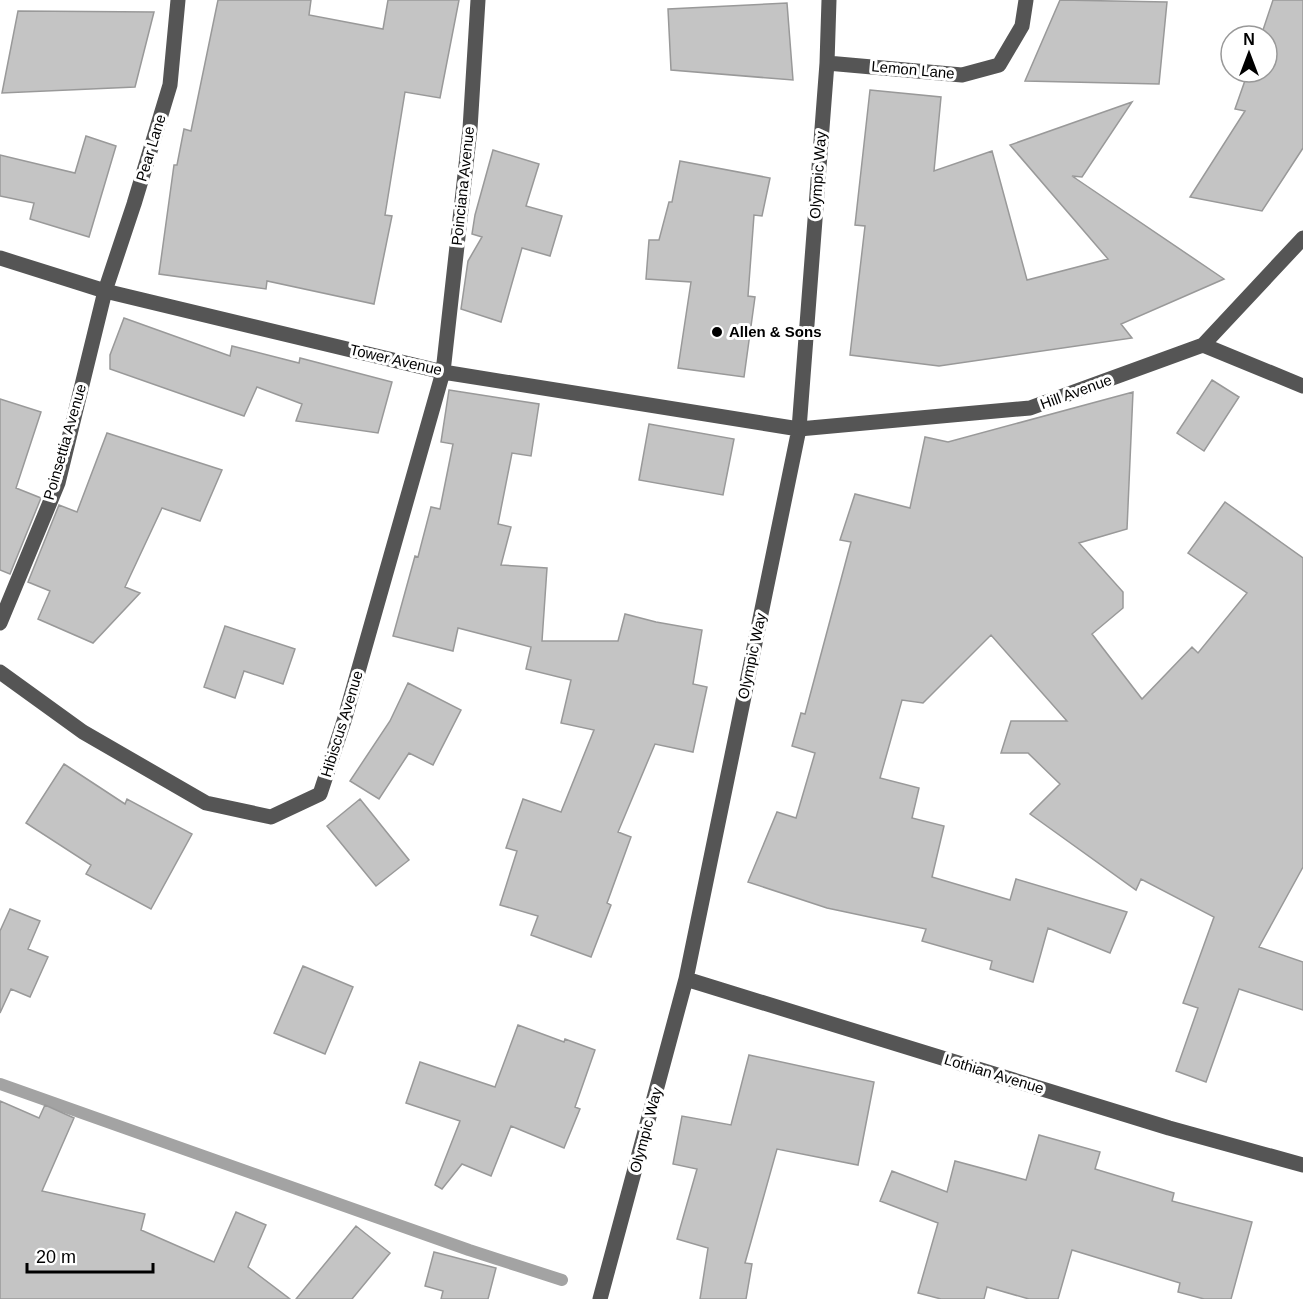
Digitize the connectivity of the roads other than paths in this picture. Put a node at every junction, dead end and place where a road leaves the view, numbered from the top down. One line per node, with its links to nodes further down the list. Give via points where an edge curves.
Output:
1 (178, 0): 8 (street, Pear Lane, via 170,85)
2 (478, 0): 10 (street, Poinciana Avenue, via 470,129)
3 (830, 0): 5 (street, Olympic Way)
4 (1026, 0): 5 (street, Lemon Lane, via 1022,26 999,65 962,75)
5 (826, 63): 12 (street, Olympic Way)
6 (1303, 238): 9 (street, Hill Avenue)
7 (0, 258): 8 (street, Tower Avenue)
8 (105, 291): 10 (street, Tower Avenue); 13 (street, Poinsettia Avenue, via 58,483)
9 (1203, 345): 11 (street); 12 (street, Hill Avenue, via 1030,408)
10 (443, 372): 12 (street, Tower Avenue); 14 (street, Hibiscus Avenue, via 320,794 271,817 206,803 83,732)
11 (1303, 386)
12 (799, 429): 15 (street, Olympic Way)
13 (0, 623)
14 (0, 672)
15 (686, 979): 16 (street, Lothian Avenue, via 1169,1128); 17 (street, Olympic Way)
16 (1303, 1165)
17 (600, 1299)

